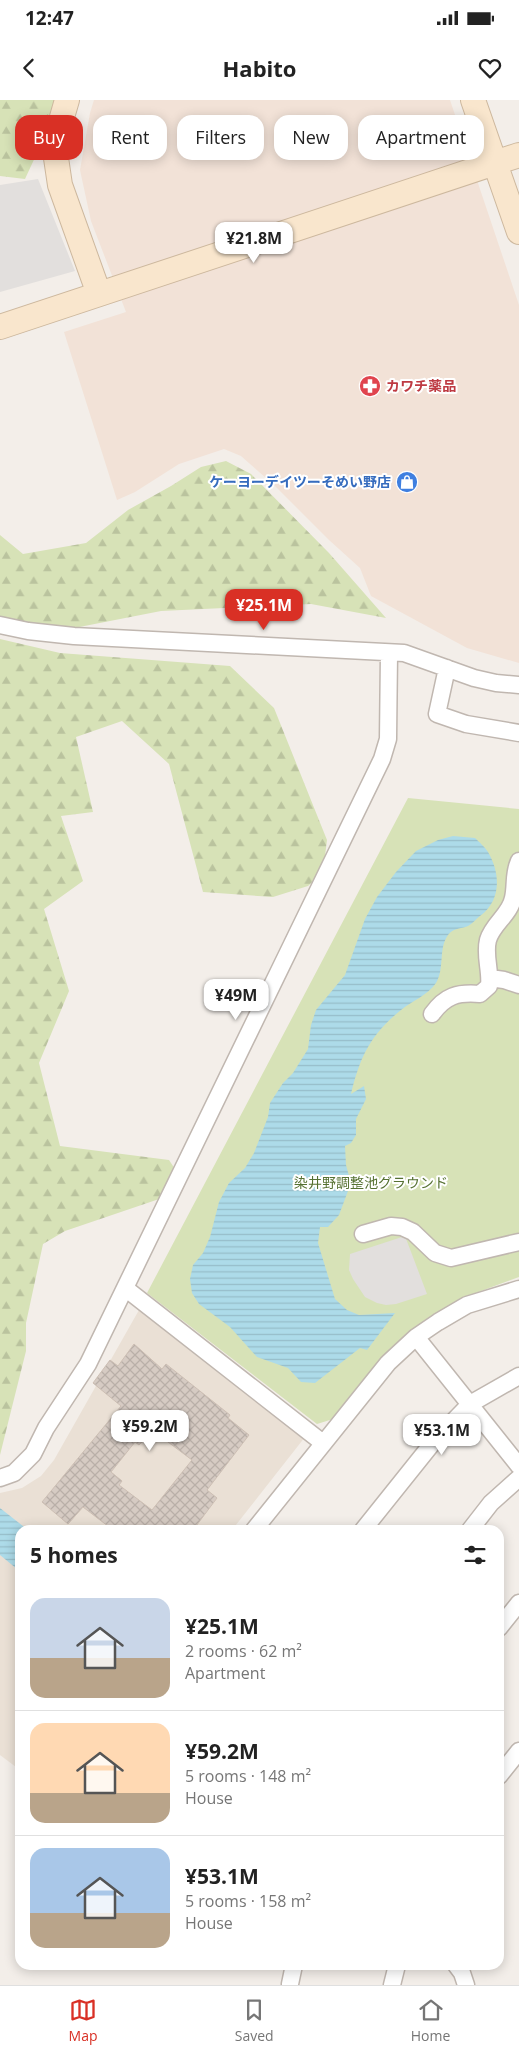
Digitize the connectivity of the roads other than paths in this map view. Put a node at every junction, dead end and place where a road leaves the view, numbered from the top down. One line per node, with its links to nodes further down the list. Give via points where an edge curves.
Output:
1 (67, 100): 6 (street, via 58,131 56,158 60,185)
2 (473, 100): 4 (street)
3 (519, 155): 4 (street)
4 (495, 163): 5 (street); 6 (street)
5 (519, 232)
6 (99, 294): 7 (street)
7 (0, 327)
8 (0, 625): 9 (street, via 74,636)
9 (389, 654): 10 (street, via 404,653); 19 (street, via 388,739 382,759)
10 (447, 668): 11 (street, via 489,681); 12 (street, via 437,714 466,724)
11 (519, 684)
12 (519, 733)
13 (519, 860): 14 (street, via 510,910 494,926 488,941)
14 (490, 978): 15 (street); 16 (street, via 489,986 480,994 451,996)
15 (519, 985)
16 (432, 1014)
17 (363, 1234): 18 (street, via 402,1226 413,1232 435,1254 451,1258)
18 (519, 1242)
19 (125, 1288): 24 (street); 26 (street, via 88,1364 33,1454 14,1473)
20 (519, 1289): 21 (street, via 467,1305)
21 (416, 1337): 23 (street); 24 (street, via 388,1363)
22 (519, 1376): 23 (street)
23 (470, 1404): 25 (street); 29 (street, via 434,1440)
24 (323, 1443): 28 (street)
25 (519, 1466)
26 (0, 1478)
27 (519, 1478): 30 (street, via 491,1503)
28 (258, 1525)
29 (367, 1525)
30 (474, 1525)
31 (519, 1603): 32 (street)
32 (504, 1622)
33 (519, 1751): 34 (street)
34 (504, 1769)
35 (293, 1970): 38 (street)
36 (396, 1970): 39 (street)
37 (460, 1970): 40 (street)
38 (290, 1984)
39 (392, 1985)
40 (466, 1985)

